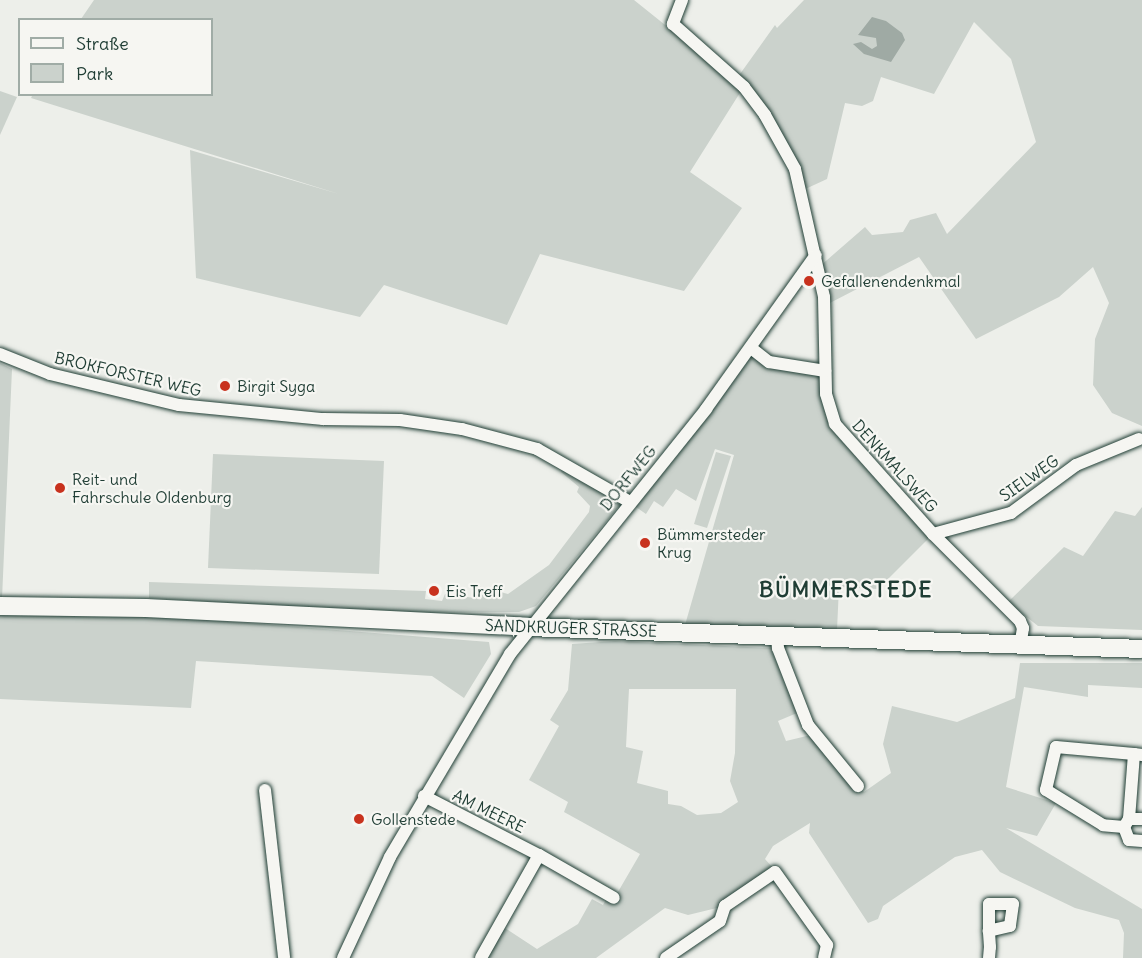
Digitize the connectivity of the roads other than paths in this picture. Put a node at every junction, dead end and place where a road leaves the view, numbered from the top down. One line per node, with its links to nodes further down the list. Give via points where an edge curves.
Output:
1 (682, 0): 2 (street, DENKMALSWEG, via 673,24 744,87 787,151)
2 (816, 255): 3 (street, DORFWEG); 5 (street, DENKMALSWEG, via 824,297)
3 (751, 348): 5 (street, via 769,362); 7 (street, DORFWEG)
4 (0, 354): 7 (street, BROKFORSTER WEG, via 50,374 179,405 322,419 400,420 462,429 537,449)
5 (825, 371): 8 (street, DENKMALSWEG, via 825,394 835,424)
6 (1139, 439): 8 (street, SIELWEG, via 1076,465 1011,513)
7 (630, 502): 10 (street, DORFWEG)
8 (933, 534): 12 (street, DENKMALSWEG, via 1020,621)
9 (0, 606): 10 (street, SANDKRUGER STRASSE, via 146,608)
10 (528, 627): 11 (street, SANDKRUGER STRASSE); 17 (street, DORFWEG)
11 (777, 635): 12 (street, SANDKRUGER STRASSE); 15 (street, via 778,648 808,725)
12 (1020, 646): 13 (street, SANDKRUGER STRASSE)
13 (1142, 649)
14 (1138, 755): 18 (street); 18 (street, via 1056,747 1046,790 1103,825)
15 (858, 786)
16 (265, 790): 23 (street)
17 (424, 796): 20 (street, AM MEERE); 24 (street, DORFWEG, via 370,895)
18 (1131, 822): 19 (street, via 1129,840)
19 (1142, 840)
20 (538, 855): 21 (street, AM MEERE); 25 (street)
21 (614, 897)
22 (989, 931): 28 (street)
23 (284, 958)
24 (344, 958)
25 (481, 958)
26 (666, 958): 27 (street, via 720,921 725,906 776,872 827,945)
27 (824, 958)
28 (989, 958)

